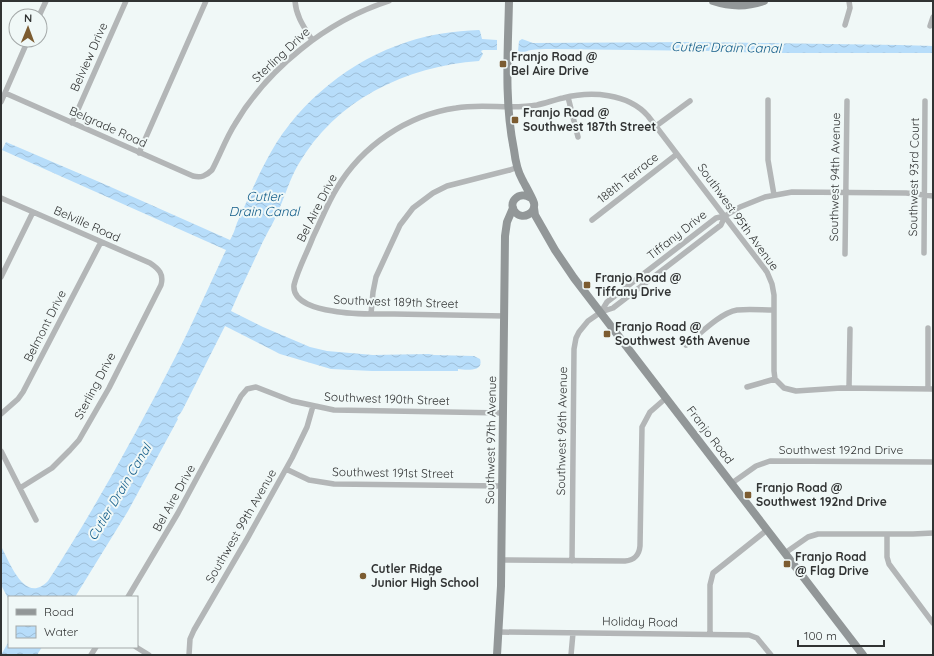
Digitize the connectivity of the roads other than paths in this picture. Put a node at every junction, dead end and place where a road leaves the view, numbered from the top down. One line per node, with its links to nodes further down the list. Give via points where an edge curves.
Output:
1 (126, 1): 23 (street, Belview Drive)
2 (206, 1): 26 (street)
3 (296, 1): 13 (street, via 300,21)
4 (389, 1): 9 (street, Sterling Drive)
5 (509, 1): 22 (street)
6 (713, 1): 7 (street, via 737,6)
7 (764, 1)
8 (849, 1): 11 (street, via 850,8)
9 (373, 4): 13 (street, Sterling Drive)
10 (933, 16): 12 (street)
11 (845, 25)
12 (930, 26)
13 (312, 40): 29 (street, Sterling Drive, via 278,70 252,99 235,124 212,170)
14 (25, 48): 15 (street)
15 (5, 93): 21 (street); 23 (street, Belgrade Road)
16 (568, 97): 22 (street, Bel Aire Drive, via 534,106); 24 (street, Southwest 95th Avenue, via 601,96 626,100 641,108); 25 (street)
17 (768, 100): 33 (street, via 768,160)
18 (690, 101): 24 (street)
19 (846, 101): 31 (street, Southwest 94th Avenue)
20 (925, 101): 32 (street, Southwest 93rd Court)
21 (1, 102)
22 (508, 106): 28 (street); 51 (street, Bel Aire Drive, via 443,110 407,124 376,143 350,170 334,194 298,273)
23 (72, 123): 26 (street, Belgrade Road)
24 (656, 126): 27 (street, Southwest 95th Avenue)
25 (578, 137)
26 (139, 153): 29 (street, Belgrade Road, via 193,176)
27 (677, 154): 42 (street, Southwest 95th Avenue); 43 (street, 188th Terrace)
28 (518, 167): 30 (street); 54 (street, via 447,186 414,208 400,225 376,277)
29 (204, 176)
30 (522, 179): 34 (street); 37 (street)
31 (846, 192): 32 (street, Tiffany Drive); 33 (street, Tiffany Drive); 48 (street, Southwest 94th Avenue)
32 (924, 194): 35 (street, Tiffany Drive); 47 (street, Southwest 93rd Court)
33 (774, 195): 42 (street, Tiffany Drive, via 747,204)
34 (518, 196): 37 (street); 38 (street, via 513,202)
35 (933, 196)
36 (1, 198): 40 (street, Belville Road)
37 (531, 198): 39 (street)
38 (513, 208): 41 (street, via 517,214); 44 (street, Southwest 97th Avenue)
39 (534, 208): 41 (street, via 532,212); 45 (street, Franjo Road)
40 (33, 212): 46 (street, Belville Road); 50 (street)
41 (523, 216): 44 (street); 45 (street, Franjo Road)
42 (725, 216): 52 (street, Southwest 95th Avenue, via 769,275); 53 (street, Tiffany Drive, via 716,218 607,302); 53 (street, Tiffany Drive, via 721,225 612,308)
43 (592, 220)
44 (507, 226): 55 (street, Southwest 97th Avenue)
45 (541, 226): 53 (street, Franjo Road, via 567,268)
46 (101, 242): 49 (street, Belville Road, via 150,263); 67 (street, Belmont Drive, via 28,384 18,399)
47 (924, 253)
48 (845, 254)
49 (162, 273): 73 (street, Sterling Drive, via 161,284 109,388 82,435 52,468)
50 (1, 277)
51 (294, 289): 54 (street, Southwest 189th Street, via 300,300 315,307)
52 (774, 310): 58 (street, via 732,312 717,320); 59 (street, Southwest 95th Avenue)
53 (601, 312): 64 (street, Franjo Road); 80 (street, Southwest 96th Avenue, via 584,326 574,344)
54 (371, 314): 55 (street, Southwest 189th Street)
55 (505, 316): 66 (street, Southwest 97th Avenue)
56 (928, 328): 63 (street)
57 (850, 329): 62 (street)
58 (686, 345)
59 (775, 379): 60 (street); 62 (street, via 784,388 792,391)
60 (747, 387)
61 (249, 388): 65 (street, Southwest 190th Street, via 258,388); 81 (street, Bel Aire Drive, via 241,396 178,513)
62 (849, 388): 63 (street)
63 (931, 389)
64 (666, 398): 71 (street, Franjo Road); 80 (street, via 650,412 642,427 640,546 637,556 625,561)
65 (312, 406): 66 (street, Southwest 190th Street, via 343,410); 70 (street, Southwest 99th Avenue, via 306,429)
66 (503, 413): 72 (street, Southwest 97th Avenue)
67 (1, 414)
68 (1, 451): 73 (street)
69 (933, 462): 71 (street, Southwest 192nd Drive, via 770,461 756,466)
70 (286, 469): 72 (street, Southwest 191st Street, via 309,480 334,484); 88 (street, Southwest 99th Avenue, via 194,630 190,639)
71 (732, 483): 75 (street, Franjo Road)
72 (502, 486): 79 (street, Southwest 97th Avenue)
73 (20, 488): 74 (street)
74 (36, 520)
75 (767, 530): 78 (street, Franjo Road); 85 (street, via 713,573 710,585)
76 (933, 533): 77 (street)
77 (887, 534): 78 (street, via 816,534); 82 (street, via 889,564)
78 (785, 553): 92 (street, Franjo Road)
79 (501, 560): 80 (street); 83 (street, Southwest 97th Avenue)
80 (572, 561)
81 (129, 596)
82 (933, 623)
83 (499, 632): 84 (street, Holiday Road); 89 (street, Southwest 97th Avenue)
84 (573, 633): 85 (street, Holiday Road); 90 (street)
85 (710, 634): 91 (street, Holiday Road, via 752,635)
86 (138, 648): 87 (street)
87 (149, 655)
88 (189, 655)
89 (497, 655)
90 (572, 655)
91 (771, 655)
92 (863, 655)

